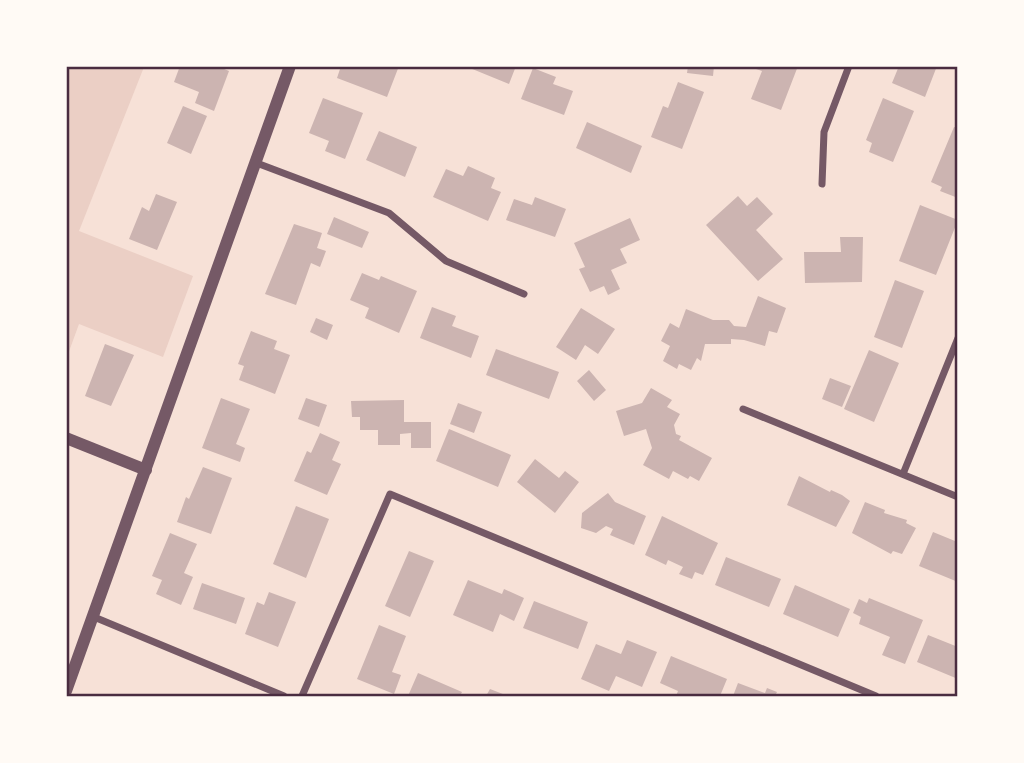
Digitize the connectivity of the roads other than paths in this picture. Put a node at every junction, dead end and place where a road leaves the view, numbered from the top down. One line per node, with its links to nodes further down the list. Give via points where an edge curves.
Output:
1 (290, 66): 3 (street)
2 (849, 66): 4 (street, via 824,132)
3 (254, 162): 5 (street, via 389,213 446,261); 9 (street)
4 (822, 184)
5 (524, 294)
6 (957, 338): 10 (street)
7 (743, 409): 10 (street)
8 (66, 438): 9 (street)
9 (146, 470): 12 (street)
10 (903, 474): 11 (street)
11 (957, 497)
12 (94, 617): 13 (street); 14 (street)
13 (66, 691)
14 (284, 696)
15 (302, 696): 16 (street, via 390,494)
16 (876, 696)

